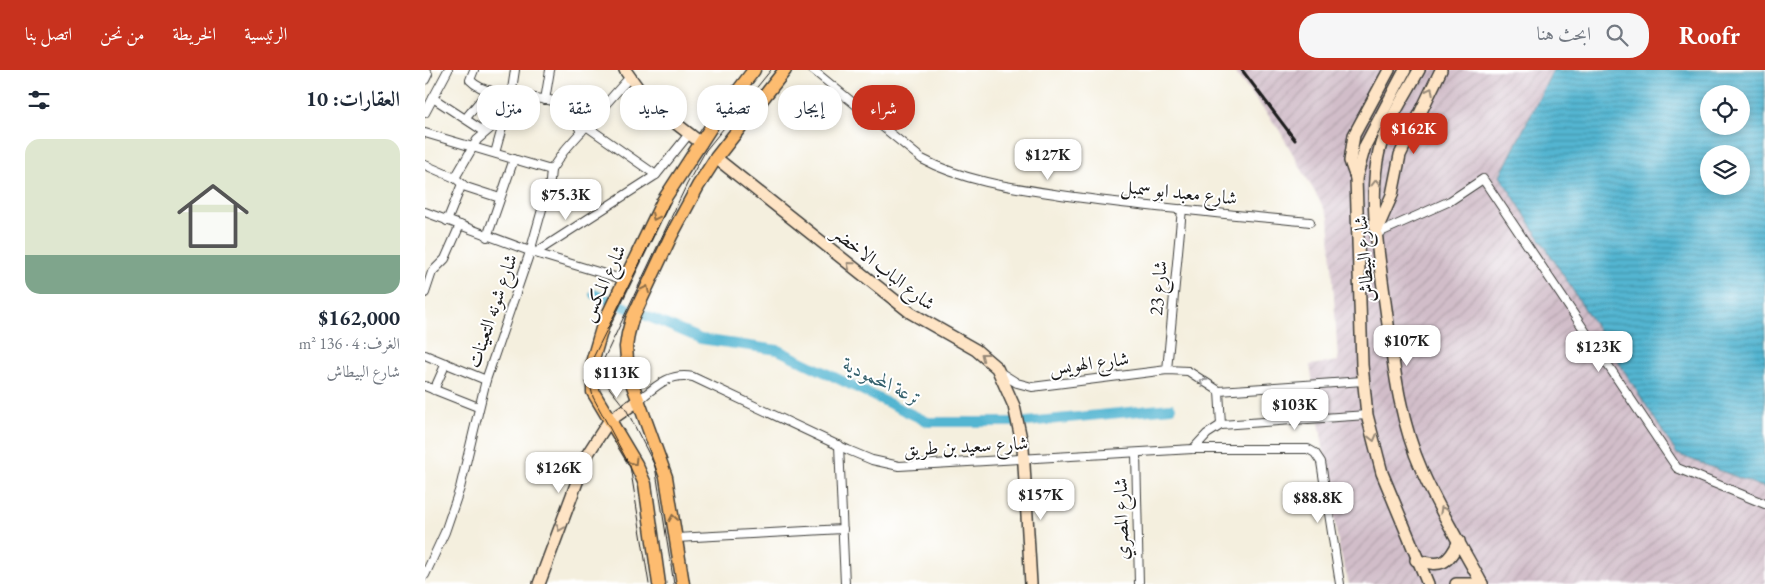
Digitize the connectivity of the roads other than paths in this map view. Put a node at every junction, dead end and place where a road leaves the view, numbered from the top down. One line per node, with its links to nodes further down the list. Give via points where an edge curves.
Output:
1 (425, 70): 14 (street, via 428,74)
2 (448, 70): 20 (street)
3 (473, 70): 15 (street, via 471,82)
4 (515, 70): 16 (street)
5 (550, 70): 19 (street)
6 (754, 70): 32 (main road, شارع المكس)
7 (785, 70): 35 (main road)
8 (813, 70): 44 (street, شارع معبد ابو سمبل, via 922,159 939,168 1023,189)
9 (1389, 70): 41 (street, via 1354,135 1350,161)
10 (1405, 70): 41 (street, شارع البيطاش, via 1373,130)
11 (1419, 70): 49 (street, شارع البيطاش, one-way to 11, via 1377,168 1385,135)
12 (1441, 70): 49 (street, one-way to 12, via 1392,195 1400,155)
13 (627, 74): 17 (street, شارع شونه التعينات); 31 (street, via 647,101)
14 (425, 80)
15 (478, 85)
16 (513, 85)
17 (610, 96)
18 (540, 99): 19 (street)
19 (545, 100): 21 (street)
20 (429, 101): 23 (street); 24 (street)
21 (550, 101)
22 (477, 105): 24 (street)
23 (425, 113)
24 (466, 118): 29 (street)
25 (488, 130): 29 (street)
26 (501, 130): 34 (street)
27 (583, 130): 38 (street, شارع شونه التعينات)
28 (586, 130): 39 (street)
29 (485, 132): 33 (street)
30 (425, 134): 33 (street)
31 (689, 134): 32 (street); 39 (street)
32 (701, 143): 52 (main road, شارع المكس, one-way to 52, via 663,201)
33 (472, 147): 34 (street); 40 (street)
34 (495, 154): 36 (street)
35 (716, 158): 56 (street, شارع الباب الاخضر, one-way to 35, via 987,357 911,314); 63 (main road, one-way to 35, via 629,372 626,347 632,319 671,236)
36 (514, 159): 38 (street); 43 (street)
37 (425, 164): 40 (street)
38 (551, 170): 51 (street, شارع شونه التعينات)
39 (656, 175): 51 (street)
40 (455, 178): 42 (street)
41 (1356, 178): 59 (street, شارع البيطاش)
42 (462, 184): 43 (street); 46 (street)
43 (500, 198): 50 (street)
44 (1182, 209): 47 (street, شارع معبد ابو سمبل); 57 (street, شارع 23)
45 (425, 212): 46 (street)
46 (447, 221): 48 (street)
47 (1310, 222)
48 (459, 225): 50 (street); 53 (street, via 445,259 432,272)
49 (1376, 234): 72 (street, via 1450,201 1483,179 1677,468); 75 (street, شارع البيطاش, one-way to 49, via 1422,472 1408,436 1398,397)
50 (487, 237): 51 (street)
51 (532, 252): 52 (street); 58 (street, شارع شونه التعينات)
52 (625, 280): 66 (main road, شارع المكس, via 603,325 593,359 593,392)
53 (425, 294)
54 (425, 355): 55 (street)
55 (446, 364): 58 (street); 61 (street)
56 (998, 370): 57 (street, شارع الهويس, via 1011,380 1032,387); 71 (street, شارع الباب الاخضر, via 1008,388)
57 (1167, 370): 62 (street, شارع الهويس, one-way to 57, via 1188,371)
58 (486, 380): 64 (street, شارع شونه التعينات)
59 (1363, 381): 62 (street); 65 (street, شارع البيطاش)
60 (425, 386): 61 (street)
61 (434, 390): 64 (street)
62 (1219, 391): 67 (street)
63 (639, 400): 66 (street); 68 (street, شارع سعيد بن طريق, via 662,381 674,376 693,377); 74 (main road, one-way to 63, via 662,462)
64 (478, 407): 77 (street, شارع شونه التعينات, via 461,488)
65 (1367, 415): 67 (street); 76 (street, شارع البيطاش, one-way to 76, via 1382,472)
66 (609, 421): 78 (street, one-way to 78, via 587,455); 79 (main road, شارع المكس, one-way to 79, via 645,484)
67 (1221, 425): 69 (street)
68 (839, 446): 71 (street, شارع سعيد بن طريق, via 872,460 899,466); 73 (street)
69 (1193, 449): 70 (street, شارع سعيد بن طريق); 84 (street, شارع سعيد بن طريق, via 1308,449 1319,457)
70 (1136, 453): 71 (street, شارع سعيد بن طريق); 83 (street, شارع المصري)
71 (1024, 458): 82 (street)
72 (1765, 504)
73 (843, 529): 74 (street); 81 (street)
74 (676, 538): 80 (main road)
75 (1459, 541): 76 (street, via 1454,553 1444,562 1431,564); 87 (street, شارع البيطاش)
76 (1416, 560): 85 (street, شارع البيطاش)
77 (425, 575)
78 (539, 584)
79 (659, 584)
80 (683, 584)
81 (845, 584)
82 (1031, 584)
83 (1139, 584)
84 (1340, 584)
85 (1428, 584)
86 (1456, 584): 87 (street)
87 (1482, 584)

